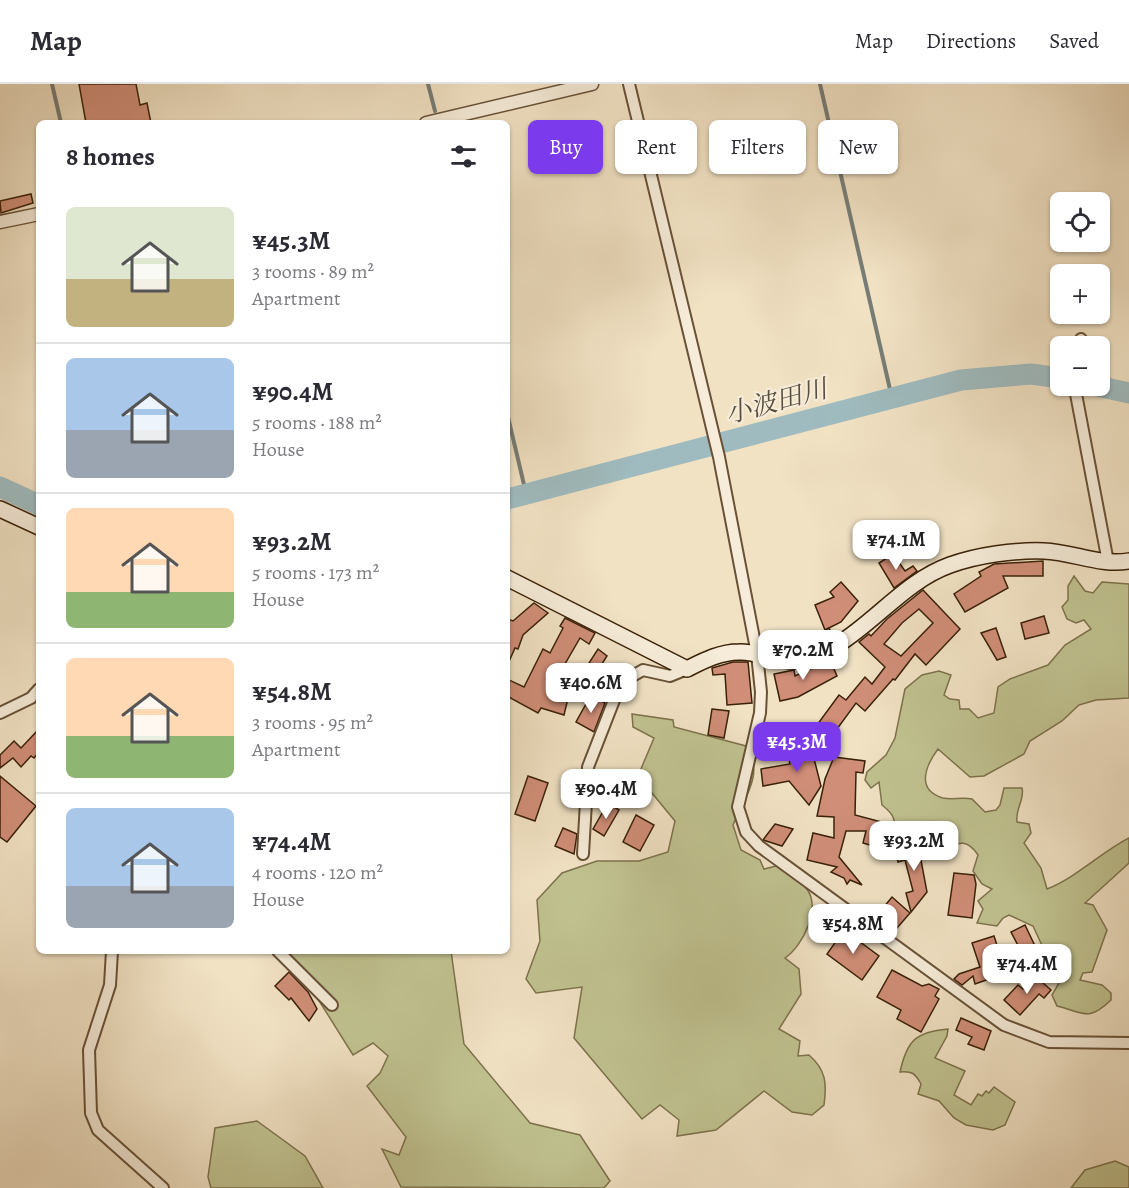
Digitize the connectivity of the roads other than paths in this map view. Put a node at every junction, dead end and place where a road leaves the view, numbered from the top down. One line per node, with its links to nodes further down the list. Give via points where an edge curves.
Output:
1 (592, 84): 3 (street)
2 (629, 84): 12 (street, via 719,457)
3 (439, 120)
4 (36, 215): 5 (street)
5 (0, 222)
6 (1078, 396): 10 (street)
7 (0, 509): 8 (main road)
8 (36, 526)
9 (1129, 561): 10 (main road)
10 (1108, 562): 12 (main road, via 1045,551 1008,553 954,564 920,581 832,648 801,660)
11 (510, 580): 13 (main road)
12 (757, 654): 13 (main road, via 723,654); 20 (street, via 760,713 738,807 746,832 759,846 1004,1026 1049,1042)
13 (687, 669): 16 (street, via 670,676 643,670 618,690 586,778)
14 (36, 692): 15 (street)
15 (0, 713)
16 (583, 854)
17 (112, 954): 21 (street, via 110,985 89,1050 91,1113 98,1130)
18 (281, 954): 19 (street)
19 (332, 1005)
20 (1129, 1043)
21 (163, 1188)

